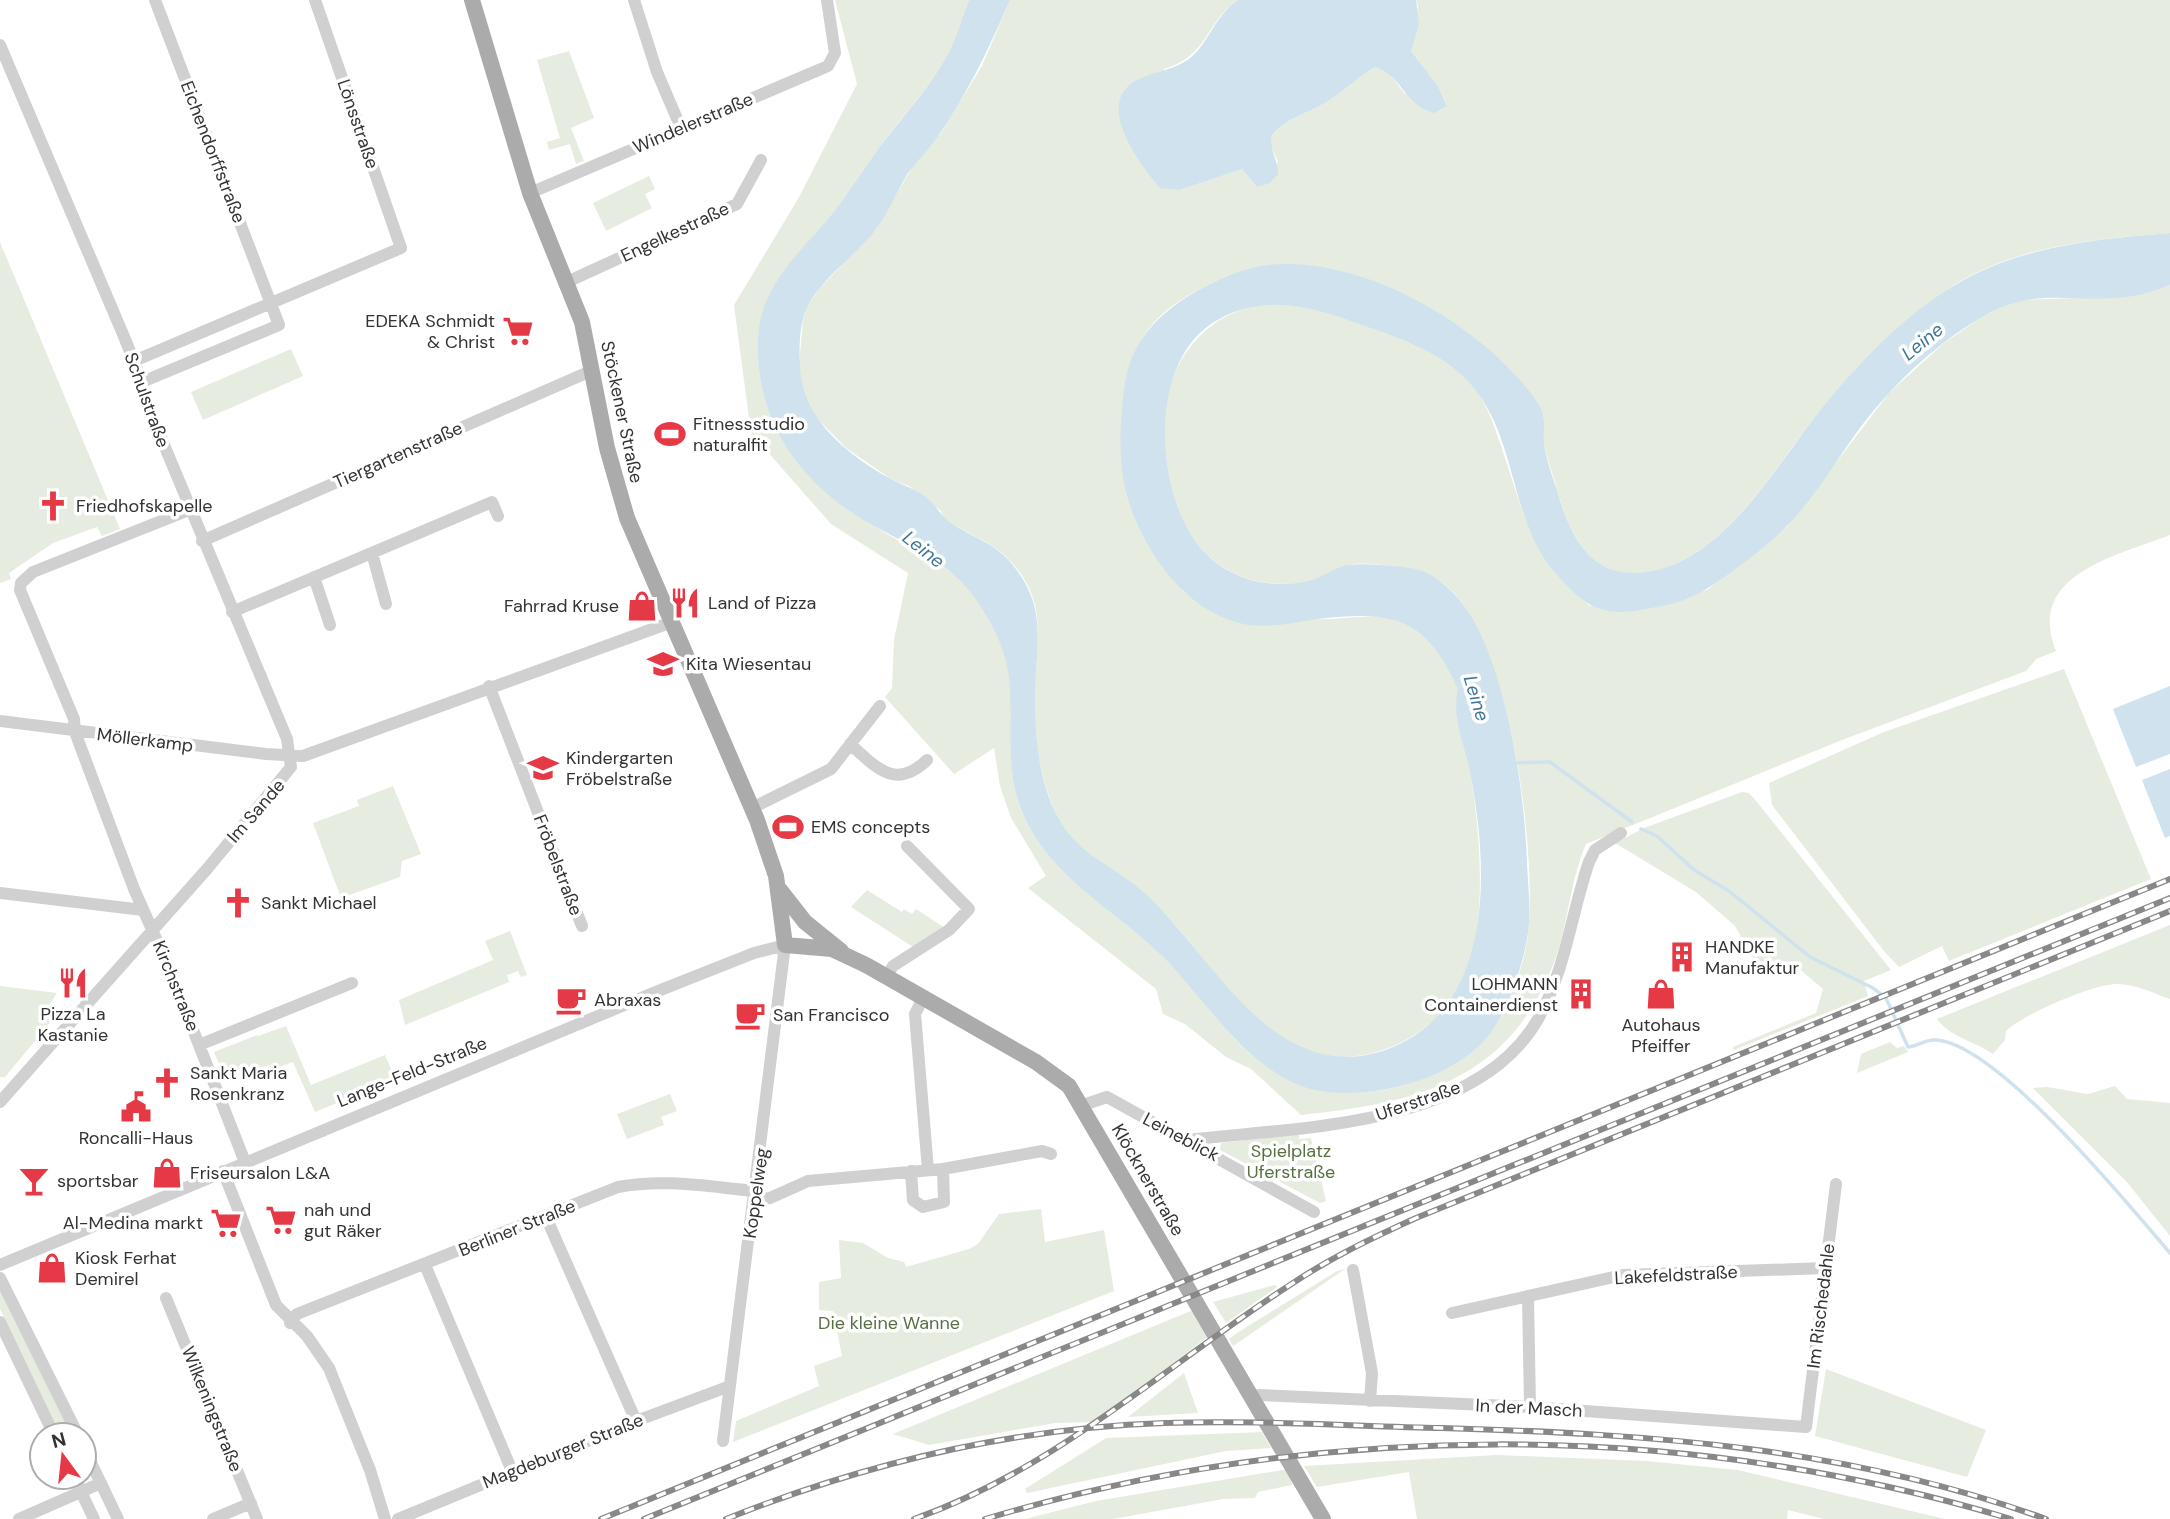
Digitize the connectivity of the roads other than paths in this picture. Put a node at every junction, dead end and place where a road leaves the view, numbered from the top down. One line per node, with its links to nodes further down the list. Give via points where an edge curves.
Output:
1 (155, 0): 11 (street, Eichendorffstraße)
2 (315, 0): 11 (street, Lönsstraße, via 401,248)
3 (472, 0): 9 (main road, Stöckener Straße)
4 (634, 0): 7 (street)
5 (827, 0): 7 (street, Windelerstraße, via 835,53 828,66)
6 (0, 45): 12 (street, Schulstraße)
7 (681, 128): 9 (street, Windelerstraße)
8 (761, 160): 10 (street, Engelkestraße, via 737,204)
9 (530, 192): 10 (main road, Stöckener Straße)
10 (567, 282): 13 (main road, Stöckener Straße)
11 (270, 304): 12 (street); 14 (street, via 279,325)
12 (134, 362): 14 (street, Schulstraße)
13 (593, 370): 17 (street, Tiergartenstraße); 22 (main road, Stöckener Straße, via 613,471 636,542)
14 (142, 382): 15 (street, Schulstraße)
15 (190, 510): 17 (street, Schulstraße); 27 (street, Kirchstraße, via 33,572 21,583 19,590 74,719)
16 (498, 516): 18 (street, via 492,502)
17 (202, 541): 21 (street, Schulstraße)
18 (372, 553): 19 (street); 20 (street)
19 (314, 577): 21 (street); 23 (street)
20 (386, 604)
21 (232, 612): 29 (street, Schulstraße, via 288,739)
22 (672, 622): 24 (street, Im Sande); 31 (main road, Stöckener Straße)
23 (330, 625)
24 (489, 686): 29 (street, Im Sande); 37 (street, Fröbelstraße)
25 (880, 706): 28 (street)
26 (0, 721): 27 (street, Möllerkamp)
27 (75, 732): 29 (street, Möllerkamp); 36 (street, Kirchstraße)
28 (850, 744): 30 (street, via 888,774 909,774); 31 (street, via 831,769)
29 (291, 757): 38 (street, Im Sande, via 288,774)
30 (927, 760)
31 (752, 808): 34 (main road, Stöckener Straße)
32 (1621, 832): 47 (street, Uferstraße, via 1595,850 1589,862 1567,948 1537,1020 1518,1045 1475,1080 1444,1096 1372,1118)
33 (907, 846): 41 (street, via 969,909 949,930 893,966)
34 (778, 887): 39 (main road, Stöckener Straße); 40 (main road, via 805,922)
35 (0, 892): 36 (street)
36 (143, 910): 38 (street, Kirchstraße)
37 (582, 926)
38 (152, 928): 44 (street, Kirchstraße); 45 (street, Im Sande)
39 (785, 945): 40 (main road, Lange-Feld-Straße, via 821,947); 49 (street, Lange-Feld-Straße, via 671,986); 55 (street, Koppelweg)
40 (845, 955): 41 (main road, Klöcknerstraße)
41 (887, 976): 43 (main road, Klöcknerstraße)
42 (352, 983): 44 (street)
43 (923, 998): 46 (main road, Klöcknerstraße, via 1058,1076); 51 (street, via 915,1014)
44 (199, 1045): 49 (street, Kirchstraße)
45 (0, 1101)
46 (1083, 1105): 47 (street, Leineblick, via 1107,1097); 69 (main road, Klöcknerstraße)
47 (1187, 1140): 56 (street, Leineblick)
48 (1051, 1154): 50 (street, via 1042,1151)
49 (245, 1162): 52 (street, Lange-Feld-Straße)
50 (943, 1169): 51 (street); 53 (street, via 944,1202 922,1207 913,1200)
51 (928, 1170): 53 (street)
52 (223, 1171): 58 (street, Lange-Feld-Straße); 67 (street, via 276,1306)
53 (911, 1171): 55 (street, via 808,1181 770,1198)
54 (1836, 1184): 60 (street, Im Rischedahle)
55 (755, 1196): 57 (street, Berliner Straße, via 644,1182); 68 (street, Koppelweg)
56 (1314, 1212)
57 (545, 1216): 59 (street, Berliner Straße); 74 (street)
58 (0, 1265)
59 (425, 1265): 67 (street, Berliner Straße, via 297,1314); 77 (street)
60 (1825, 1268): 63 (street, Lakefeldstraße, via 1623,1275); 75 (street, Im Rischedahle)
61 (1353, 1270): 70 (street, via 1372,1373)
62 (0, 1278): 73 (street)
63 (1528, 1296): 65 (street, Lakefeldstraße); 71 (street)
64 (166, 1298): 81 (street, Wilkeningstraße)
65 (1452, 1313)
66 (0, 1322): 72 (street)
67 (290, 1323): 87 (street, via 307,1336 329,1368)
68 (730, 1386): 74 (street, Magdeburger Straße); 76 (street, Koppelweg)
69 (1252, 1397): 70 (street, In der Masch); 89 (main road, Klöcknerstraße)
70 (1370, 1401): 71 (street, In der Masch)
71 (1530, 1407): 75 (street, In der Masch)
72 (47, 1421)
73 (71, 1421)
74 (636, 1421): 77 (street, Magdeburger Straße)
75 (1806, 1427)
76 (723, 1441)
77 (512, 1471): 88 (street, Magdeburger Straße)
78 (98, 1477): 79 (street)
79 (101, 1483): 80 (street); 84 (street)
80 (82, 1493): 82 (street); 83 (street)
81 (251, 1503): 85 (street); 86 (street, Wilkeningstraße)
82 (19, 1519)
83 (94, 1519)
84 (118, 1519)
85 (213, 1519)
86 (257, 1519)
87 (385, 1519)
88 (398, 1519)
89 (1323, 1519)

